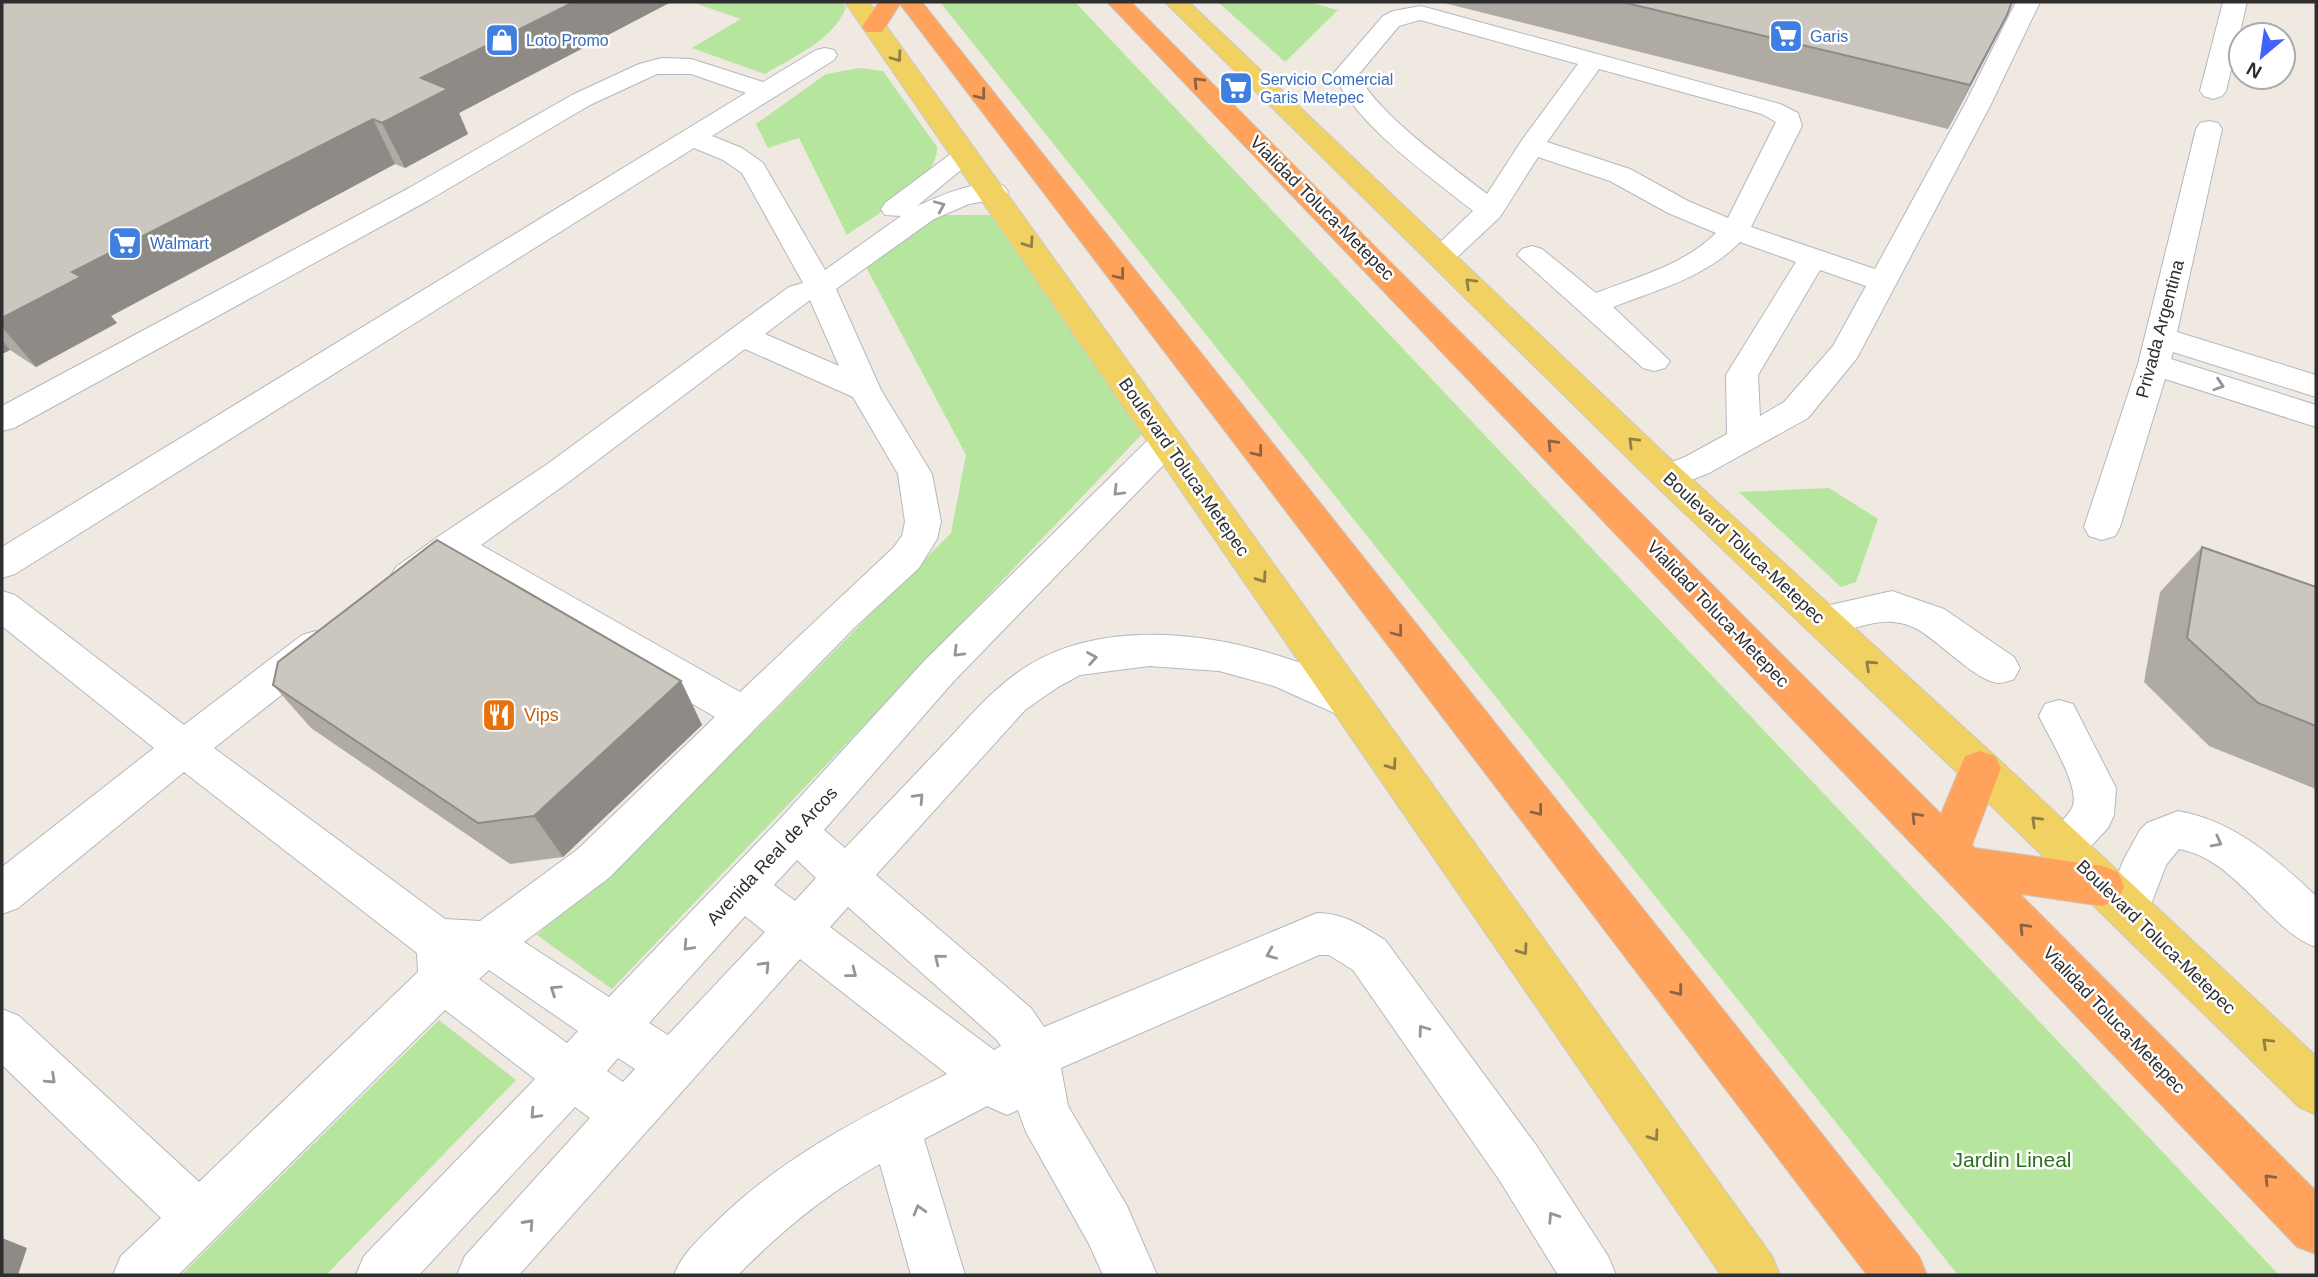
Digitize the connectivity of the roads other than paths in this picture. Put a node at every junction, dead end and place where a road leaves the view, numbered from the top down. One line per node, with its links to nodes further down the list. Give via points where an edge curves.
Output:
1 (857, 2): 8 (main road, Boulevard Toluca-Metepec)
2 (890, 2): 8 (highway)
3 (910, 2): 80 (highway, one-way to 80)
4 (1118, 2): 51 (highway, Vialidad Toluca-Metepec, one-way to 4)
5 (1176, 2): 21 (main road, Boulevard Toluca-Metepec)
6 (2028, 2): 23 (street)
7 (2235, 2): 12 (street)
8 (874, 27): 16 (main road, Boulevard Toluca-Metepec, one-way to 16)
9 (825, 55): 11 (street)
10 (1593, 60): 15 (street); 18 (street, via 1410,13 1391,21 1345,74 1346,82 1399,135); 19 (street, via 1771,108 1789,118)
11 (765, 91): 14 (street); 32 (street, via 682,64 659,64 581,100 408,200)
12 (2213, 91)
13 (2209, 129): 27 (street, Privada Argentina)
14 (692, 138): 24 (street, via 731,153 753,169); 38 (street)
15 (1531, 146): 18 (street); 19 (street, via 1620,175)
16 (965, 156): 17 (main road, Boulevard Toluca-Metepec); 24 (street)
17 (994, 192): 24 (street, one-way to 17, via 924,213 963,197); 34 (main road, Boulevard Toluca-Metepec, one-way to 34)
18 (1490, 211): 21 (street)
19 (1735, 231): 22 (street); 25 (street, via 1692,265)
20 (1532, 255): 25 (street)
21 (1442, 256): 35 (main road, Boulevard Toluca-Metepec, one-way to 21)
22 (1813, 258): 23 (street); 33 (street, via 1742,375)
23 (1883, 282): 33 (street, via 1846,351 1801,405)
24 (811, 285): 26 (street); 30 (street)
25 (1592, 304): 28 (street)
26 (743, 336): 30 (street); 37 (street)
27 (2157, 351): 29 (street); 31 (street, one-way to 31); 36 (street, Privada Argentina)
28 (1654, 361)
29 (2316, 386)
30 (865, 390): 45 (street, via 915,474 923,522 919,540)
31 (2316, 416)
32 (2, 421)
33 (1744, 438): 35 (street)
34 (1166, 442): 44 (main road, Boulevard Toluca-Metepec, one-way to 44); 49 (street, Avenida Real de Arcos, one-way to 49, via 939,671)
35 (1668, 477): 41 (main road, Boulevard Toluca-Metepec)
36 (2102, 527)
37 (452, 545): 39 (street); 45 (street)
38 (2, 564)
39 (388, 593)
40 (2, 605): 47 (street)
41 (1821, 620): 43 (street, via 1892,605 1931,619); 48 (main road, Boulevard Toluca-Metepec, one-way to 41)
42 (345, 625): 47 (street)
43 (2000, 668)
44 (1350, 704): 52 (street, one-way to 44, via 1011,699 1037,678 1079,660 1139,650 1204,654 1323,688); 79 (main road, Boulevard Toluca-Metepec, one-way to 79)
45 (745, 715): 58 (street, via 594,863)
46 (2059, 716): 50 (street, via 2095,788 2093,815)
47 (183, 748): 54 (street); 59 (street)
48 (1980, 768): 50 (main road, Boulevard Toluca-Metepec, one-way to 48); 51 (highway)
49 (795, 832): 52 (street); 53 (street, Avenida Real de Arcos)
50 (2062, 847): 55 (main road, Boulevard Toluca-Metepec)
51 (1956, 858): 55 (highway); 71 (highway, Vialidad Toluca-Metepec, one-way to 51)
52 (847, 877): 57 (street); 62 (street, one-way to 52, via 1014,1024)
53 (743, 888): 57 (street); 60 (street, Avenida Real de Arcos, one-way to 60)
54 (2, 894)
55 (2115, 897): 56 (street, one-way to 56, via 2165,834 2180,830 2226,846); 66 (main road, Boulevard Toluca-Metepec, one-way to 55)
56 (2316, 926)
57 (798, 931): 63 (street, one-way to 57); 65 (street, one-way to 65)
58 (487, 943): 59 (street); 60 (street, one-way to 58)
59 (440, 960): 64 (street); 70 (street)
60 (612, 1028): 63 (street); 64 (street, Avenida Real de Arcos)
61 (2, 1032): 70 (street, one-way to 70)
62 (1034, 1055): 65 (street); 68 (street); 78 (street, one-way to 62, via 1518,1163 1369,955 1335,934 1317,934)
63 (672, 1066): 67 (street)
64 (571, 1076): 67 (street); 73 (street, Avenida Real de Arcos, one-way to 73)
65 (989, 1078): 68 (street); 69 (street)
66 (2316, 1090)
67 (627, 1114): 74 (street, one-way to 67)
68 (1045, 1114): 77 (street, via 1108,1225)
69 (895, 1127): 75 (street, via 818,1170 756,1219); 76 (street, one-way to 69)
70 (199, 1218): 72 (street)
71 (2316, 1228)
72 (140, 1275)
73 (383, 1275)
74 (484, 1275)
75 (701, 1275)
76 (938, 1275)
77 (1130, 1275)
78 (1589, 1275)
79 (1753, 1275)
80 (1900, 1275)

